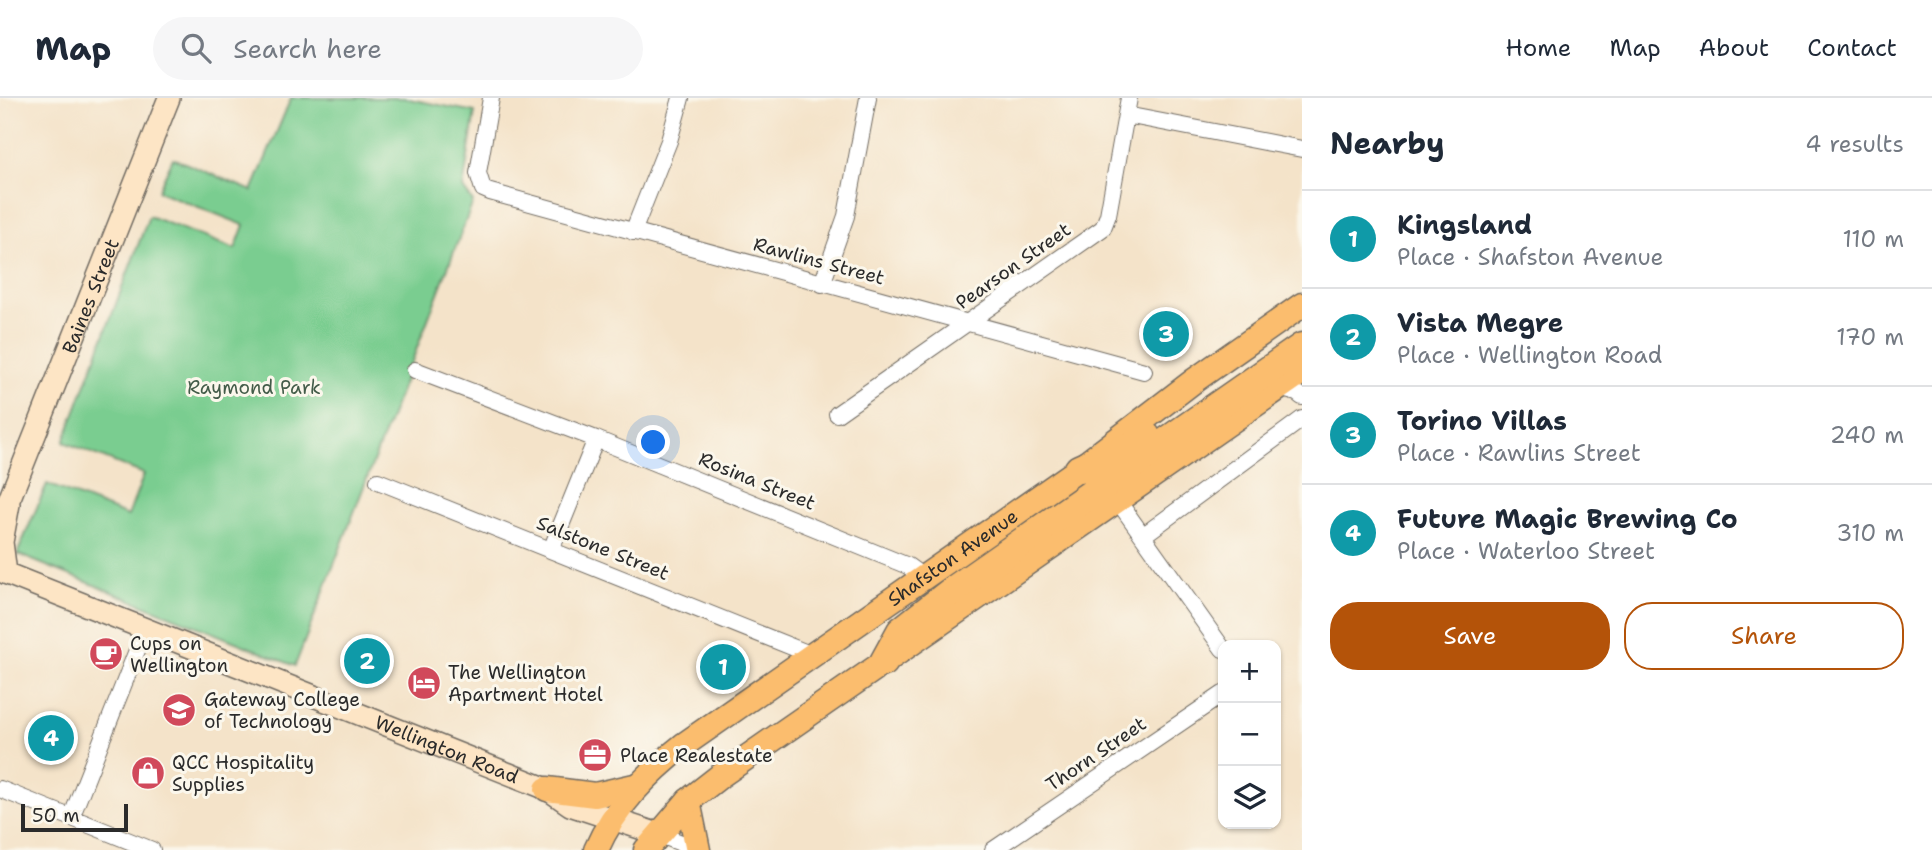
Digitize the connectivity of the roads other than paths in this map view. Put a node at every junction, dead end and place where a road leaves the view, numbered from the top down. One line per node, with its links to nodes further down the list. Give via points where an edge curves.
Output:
1 (169, 98): 22 (main road, Baines Street)
2 (491, 98): 7 (street, Rawlins Street, via 478,173 483,189)
3 (681, 98): 7 (street)
4 (868, 98): 8 (street, via 846,216)
5 (1125, 103): 6 (street); 10 (street, Pearson Street, via 1103,228)
6 (1302, 149)
7 (633, 232): 8 (street, Rawlins Street)
8 (822, 284): 10 (street, Rawlins Street)
9 (1302, 305): 20 (main road, Shafston Avenue)
10 (968, 323): 14 (street, Rawlins Street); 17 (street, Pearson Street)
11 (1302, 327): 20 (highway, via 1135,444)
12 (1302, 347): 32 (highway, via 952,591 901,631)
13 (415, 370): 19 (street, Rosina Street)
14 (1144, 371)
15 (1302, 372): 16 (main road)
16 (1291, 392): 23 (main road)
17 (837, 414)
18 (1302, 419): 25 (street)
19 (596, 439): 26 (street); 28 (street, Rosina Street, via 896,561)
20 (1079, 469): 28 (main road, Shafston Avenue)
21 (378, 481): 26 (street, Salstone Street)
22 (11, 495): 24 (main road, Baines Street); 27 (main road, Baines Street, via 2,542)
23 (1118, 500): 25 (street); 32 (main road)
24 (0, 516)
25 (1144, 535): 30 (street)
26 (551, 550): 31 (street, Salstone Street)
27 (3, 572): 29 (main road, Wellington Road)
28 (923, 577): 31 (main road, Shafston Avenue)
29 (145, 630): 36 (main road, Wellington Road); 38 (street)
30 (1218, 642)
31 (812, 655): 34 (main road, Shafston Avenue, via 685,744)
32 (884, 663): 37 (main road)
33 (1218, 697): 44 (street, Thorn Street)
34 (639, 785): 36 (main road, via 595,795); 39 (main road, Shafston Avenue)
35 (0, 789): 38 (street)
36 (547, 789): 39 (main road, Wellington Road, via 570,805)
37 (688, 801): 40 (main road); 43 (main road)
38 (71, 818): 41 (street)
39 (613, 820): 40 (main road, Wellington Road); 42 (main road, Shafston Avenue)
40 (652, 842): 43 (street, Wellington Road)
41 (152, 850)
42 (596, 850)
43 (699, 850)
44 (993, 850)

